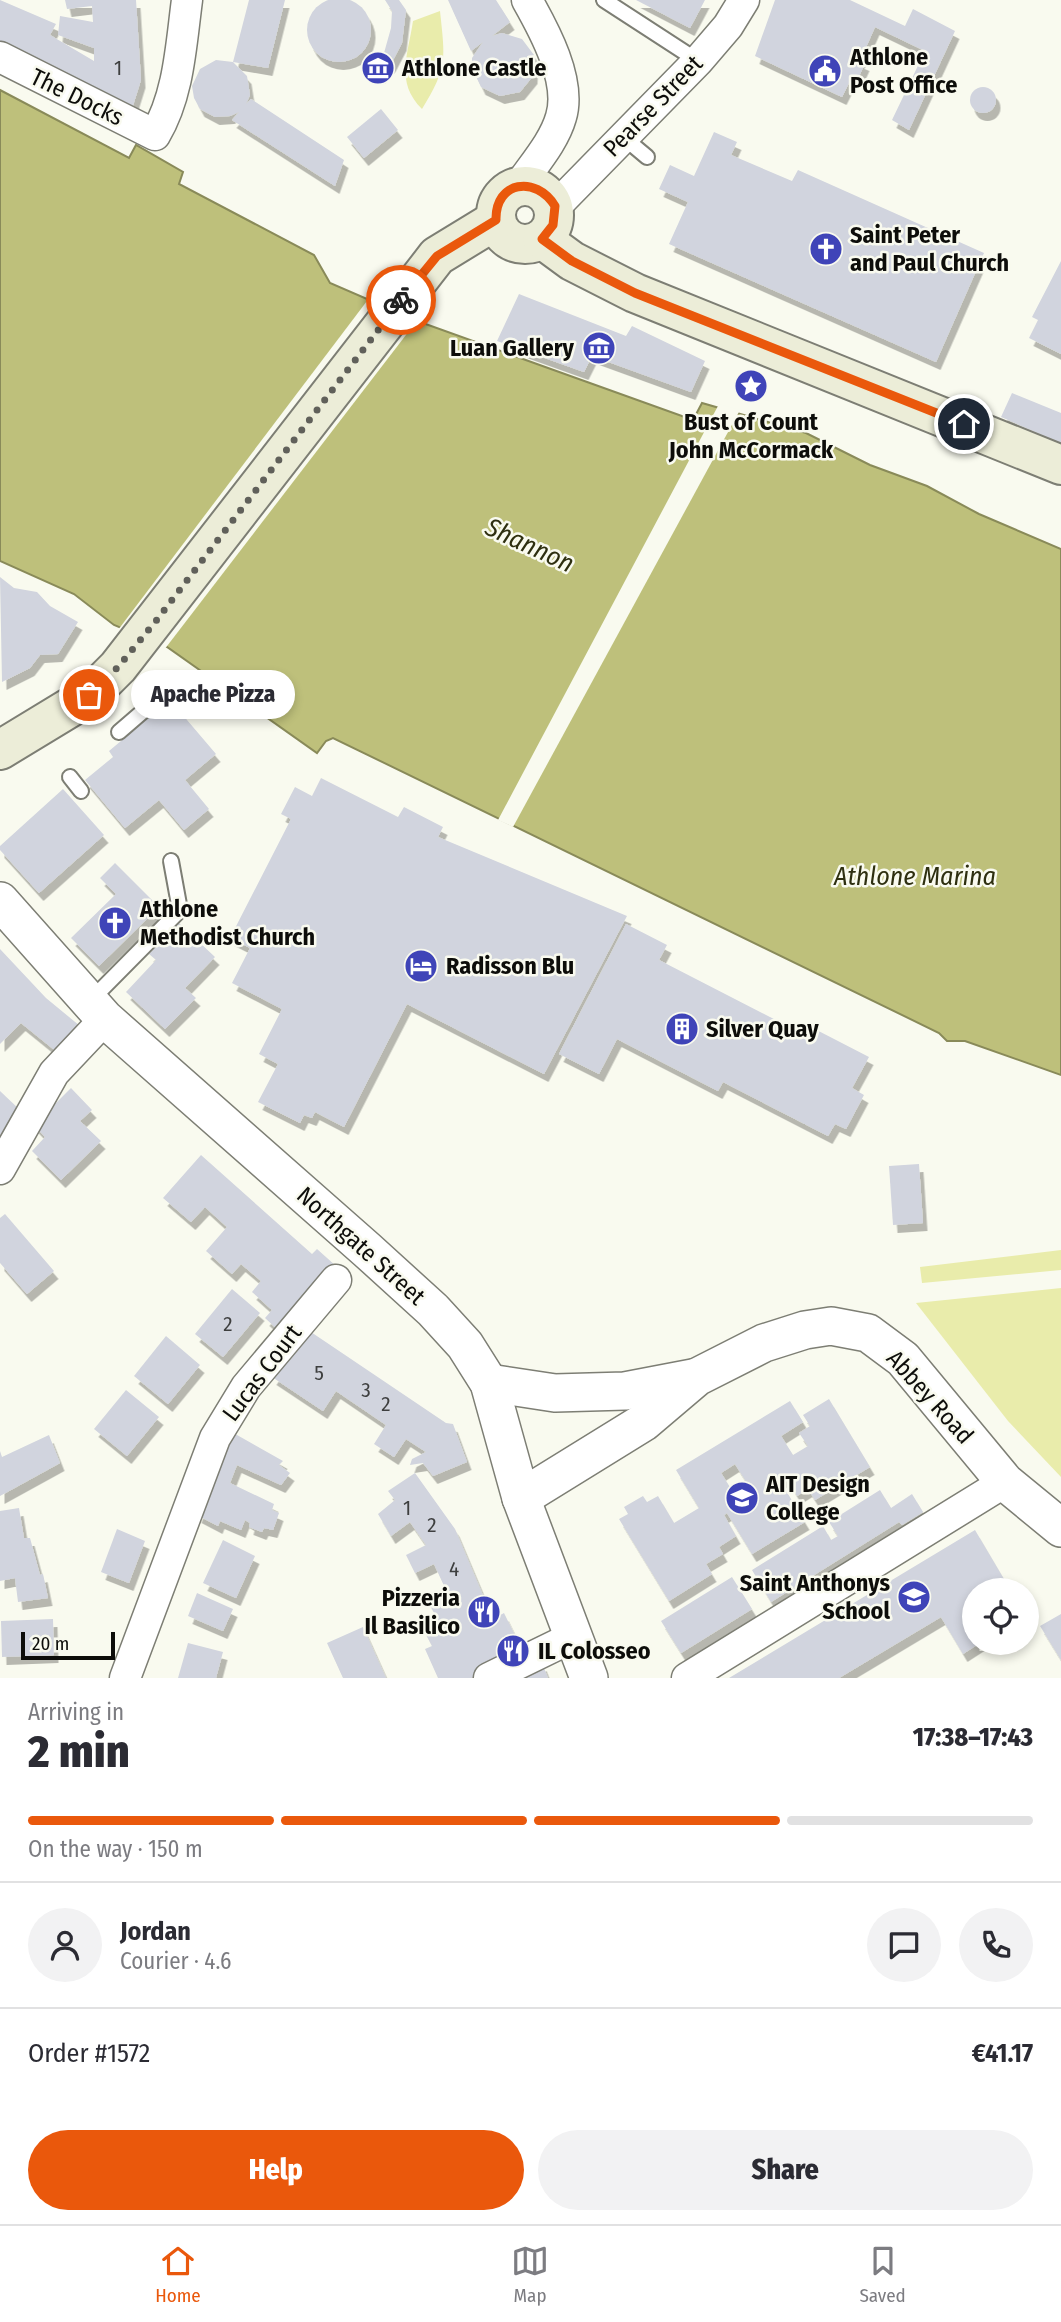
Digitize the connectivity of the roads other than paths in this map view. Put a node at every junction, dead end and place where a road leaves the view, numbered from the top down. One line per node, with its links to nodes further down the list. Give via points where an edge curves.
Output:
1 (187, 0): 5 (street, The Docks, via 171,97 155,135)
2 (527, 0): 9 (street, via 551,53 563,98 561,117 549,141)
3 (604, 0): 6 (lane)
4 (744, 0): 6 (street, Pearse Street, via 729,26)
5 (0, 57)
6 (698, 61): 7 (street, Pearse Street)
7 (622, 136): 8 (lane); 11 (street, Pearse Street)
8 (647, 157)
9 (519, 186): 10 (main road, via 504,195); 11 (main road, via 537,188)
10 (496, 220): 11 (main road, via 514,242 533,243); 15 (main road, via 437,256 407,291 118,667 89,695)
11 (548, 223): 12 (main road, via 572,261 635,293)
12 (1061, 464)
13 (148, 707): 14 (lane)
14 (118, 732)
15 (0, 750)
16 (69, 778): 17 (lane)
17 (81, 791)
18 (171, 861): 20 (lane, via 180,910)
19 (0, 901): 20 (street, Northgate Street)
20 (97, 1011): 21 (street, via 54,1073); 24 (street, Northgate Street, via 433,1310 465,1345)
21 (0, 1170)
22 (336, 1280): 29 (street, Lucas Court, via 239,1396 215,1438)
23 (697, 1377): 24 (street, Abbey Road, via 625,1391 555,1392); 25 (street, Abbey Road, via 764,1343 805,1330 831,1326 868,1333 903,1359); 26 (street, Abbey Road, via 644,1422)
24 (489, 1383): 26 (street, Northgate Street)
25 (1005, 1482): 27 (street, Abbey Road); 32 (street)
26 (521, 1498): 28 (street, Northgate Street)
27 (1061, 1528)
28 (573, 1637): 30 (street); 31 (street, Northgate Street)
29 (125, 1678)
30 (489, 1678)
31 (589, 1678)
32 (687, 1678)

